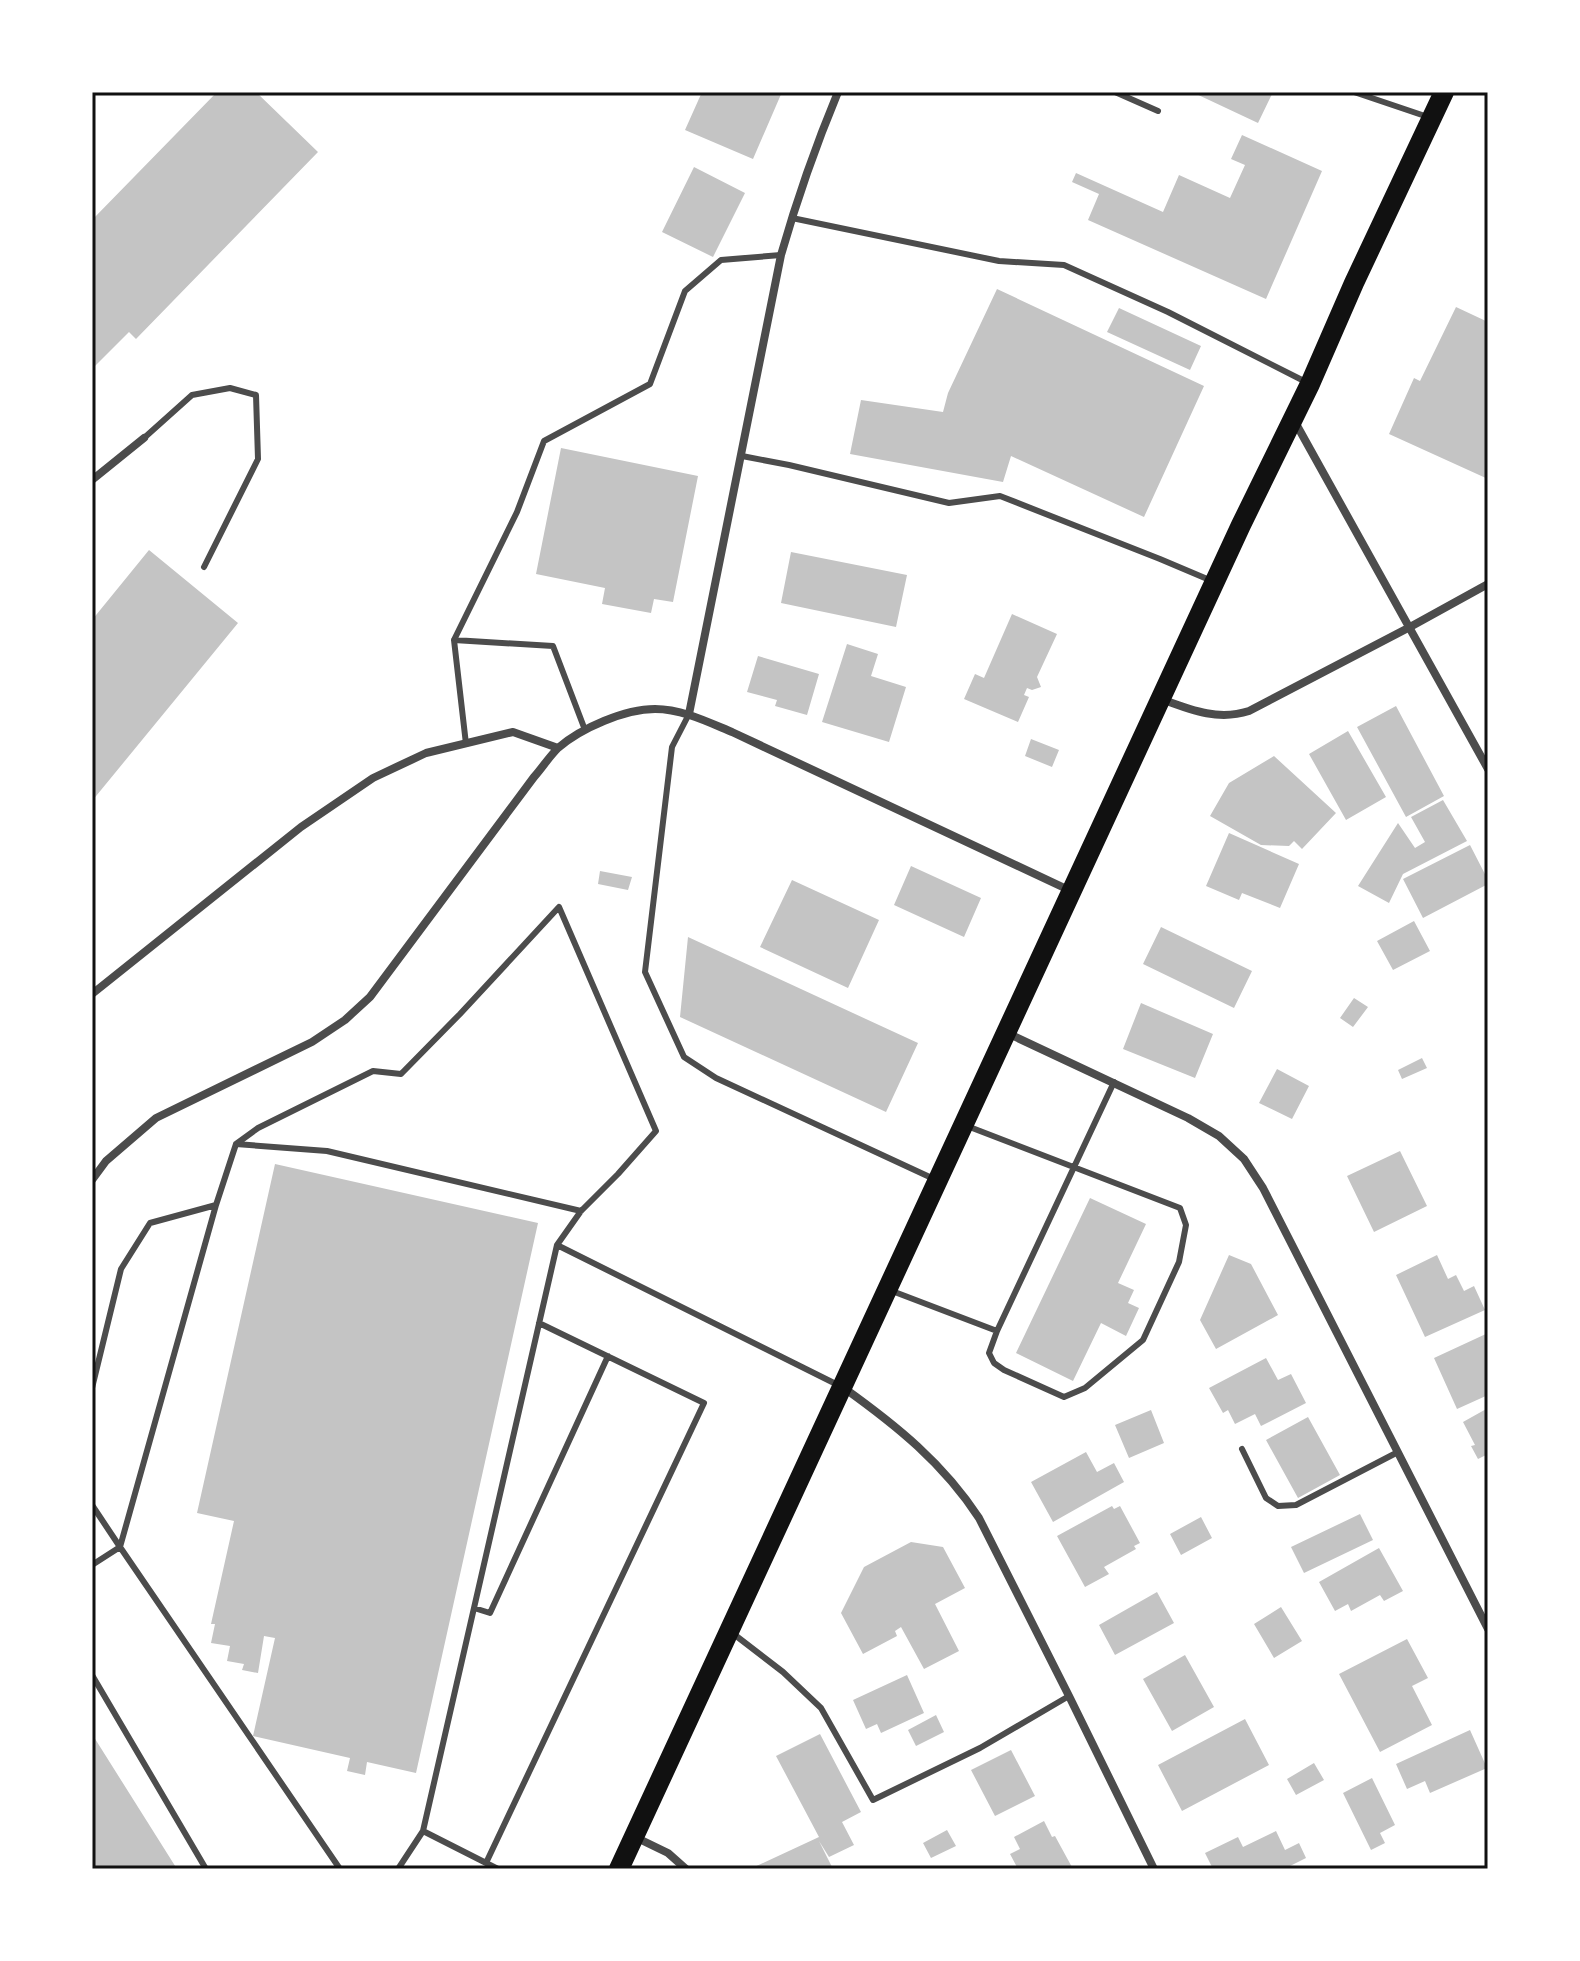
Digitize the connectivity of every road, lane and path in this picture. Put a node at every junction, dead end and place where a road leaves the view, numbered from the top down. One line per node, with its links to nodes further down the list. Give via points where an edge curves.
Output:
1 (838, 92): 7 (street)
2 (1115, 92): 5 (lane)
3 (1354, 92): 6 (lane)
4 (1444, 92): 6 (main road)
5 (1158, 111)
6 (1431, 118): 9 (main road)
7 (792, 218): 8 (street); 9 (lane, via 999,261 1064,265)
8 (781, 255): 12 (street); 18 (lane, via 721,260 685,291 650,384 544,441 517,512)
9 (1310, 384): 10 (main road)
10 (1293, 418): 15 (main road); 17 (street)
11 (144, 438): 13 (street); 14 (lane, via 192,395 230,388 256,395 258,459)
12 (742, 456): 15 (lane, via 949,503 1000,496); 20 (street)
13 (92, 480)
14 (204, 567)
15 (1214, 582): 19 (main road)
16 (1488, 584): 17 (street)
17 (1410, 627): 19 (street, via 1237,715 1219,716); 24 (street)
18 (454, 640): 21 (lane, via 553,646); 22 (lane)
19 (1161, 699): 25 (main road)
20 (689, 714): 21 (street, via 655,709 621,715); 25 (street); 33 (lane, via 672,747 645,972 684,1057 716,1078)
21 (585, 730): 23 (street)
22 (466, 744): 23 (street, via 513,732); 26 (street, via 426,753 373,778 301,827)
23 (558, 748): 32 (street, via 377,987 345,1020 312,1042 156,1118)
24 (1488, 769)
25 (1072, 891): 27 (main road)
26 (92, 994)
27 (1006, 1032): 28 (street); 29 (main road)
28 (1114, 1082): 31 (lane); 44 (street, via 1219,1136 1244,1159)
29 (963, 1124): 31 (lane); 33 (main road)
30 (236, 1144): 34 (lane); 35 (lane, via 327,1151); 35 (lane, via 373,1071 401,1074 559,907 656,1131)
31 (1074, 1169): 39 (lane); 39 (lane, via 1180,1208 1186,1225 1179,1262 1143,1340 1085,1388 1064,1397 994,1363 989,1353)
32 (92, 1180)
33 (938, 1180): 37 (main road)
34 (216, 1205): 42 (lane, via 150,1223 121,1269); 46 (lane)
35 (581, 1211): 36 (lane)
36 (557, 1245): 38 (lane); 41 (lane)
37 (887, 1289): 39 (lane); 41 (main road)
38 (539, 1323): 40 (lane); 48 (lane)
39 (997, 1331)
40 (608, 1356): 48 (lane, via 490,1613); 55 (lane, via 704,1403)
41 (843, 1387): 50 (main road); 52 (street, via 906,1436 964,1495)
42 (92, 1388)
43 (1242, 1449): 44 (lane, via 1266,1498 1278,1506 1296,1505)
44 (1398, 1452): 49 (street)
45 (92, 1505): 46 (lane)
46 (120, 1547): 47 (lane); 57 (lane)
47 (92, 1565)
48 (474, 1608): 53 (lane)
49 (1488, 1629)
50 (728, 1630): 52 (lane, via 821,1708 873,1800 980,1748); 54 (main road)
51 (92, 1675): 56 (lane)
52 (1069, 1696): 62 (street)
53 (423, 1831): 55 (lane); 58 (lane)
54 (634, 1837): 60 (main road); 61 (street, via 668,1853)
55 (486, 1863): 59 (lane)
56 (206, 1869)
57 (340, 1869)
58 (398, 1869)
59 (498, 1869)
60 (619, 1869)
61 (686, 1869)
62 (1154, 1869)

